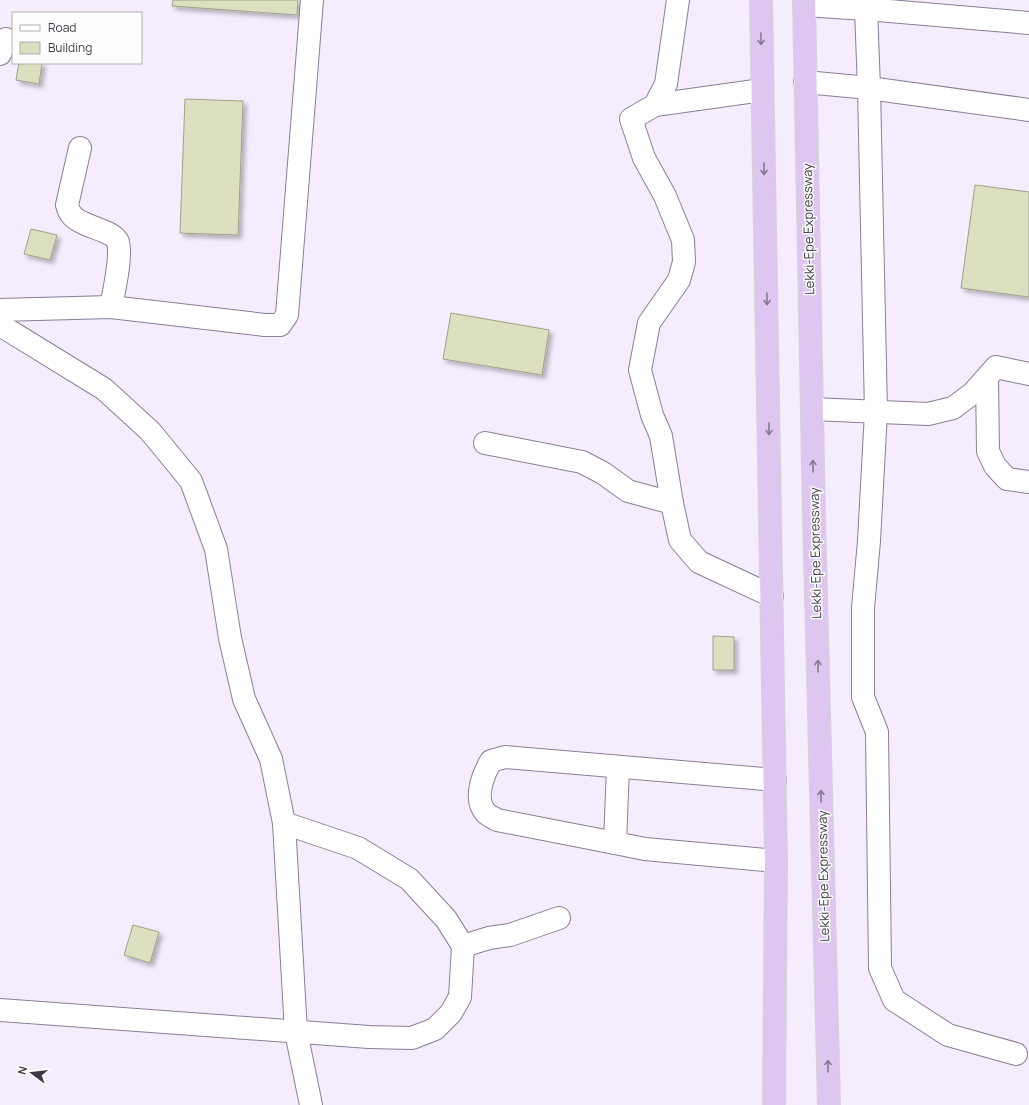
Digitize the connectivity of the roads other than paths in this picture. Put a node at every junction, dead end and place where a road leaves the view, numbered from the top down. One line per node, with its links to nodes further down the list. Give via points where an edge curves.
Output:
1 (312, 0): 13 (street, via 287,315 280,325 265,325)
2 (678, 0): 10 (street, via 666,84)
3 (761, 0): 9 (highway, one-way to 9)
4 (804, 2): 5 (street); 7 (highway, Lekki-Epe Expressway)
5 (866, 9): 6 (street); 8 (street)
6 (1029, 23)
7 (805, 82): 8 (street); 18 (highway, Lekki-Epe Expressway)
8 (870, 88): 11 (street); 19 (street)
9 (762, 90): 10 (street); 23 (highway, one-way to 23)
10 (654, 105): 22 (street, via 631,119 644,158 665,196 683,240 684,262 679,280 649,323 640,370 652,415 661,436)
11 (1029, 110)
12 (80, 148): 13 (street, via 67,205 76,219 113,236 118,241 119,253)
13 (111, 307): 14 (street)
14 (0, 310)
15 (0, 325): 26 (street, via 104,389 150,431 191,481 216,549 230,638 244,699 271,759)
16 (1029, 374): 17 (street, via 996,367)
17 (987, 378): 19 (street, via 953,408 928,414); 21 (street, via 988,451 995,466 1007,479)
18 (812, 409): 19 (street); 36 (highway, Lekki-Epe Expressway, one-way to 18)
19 (876, 412): 33 (street, via 863,608 863,696 877,732 880,968 894,1000 948,1035)
20 (485, 443): 22 (street, via 582,462 628,491)
21 (1029, 482)
22 (672, 503): 23 (street, via 680,540 699,562)
23 (772, 596): 25 (highway)
24 (618, 767): 25 (street); 27 (street); 27 (street, via 505,757 492,761 485,773 480,804 487,814 498,820)
25 (775, 780): 28 (highway)
26 (284, 823): 30 (street, via 358,848 409,879 446,919); 32 (street)
27 (615, 843): 28 (street, via 645,849)
28 (776, 861): 35 (highway)
29 (559, 918): 30 (street, via 510,935)
30 (463, 946): 32 (street, via 460,997 451,1013 435,1029 412,1038)
31 (0, 1010): 32 (street)
32 (296, 1032): 34 (street)
33 (1016, 1054)
34 (311, 1105)
35 (774, 1105)
36 (829, 1105)

